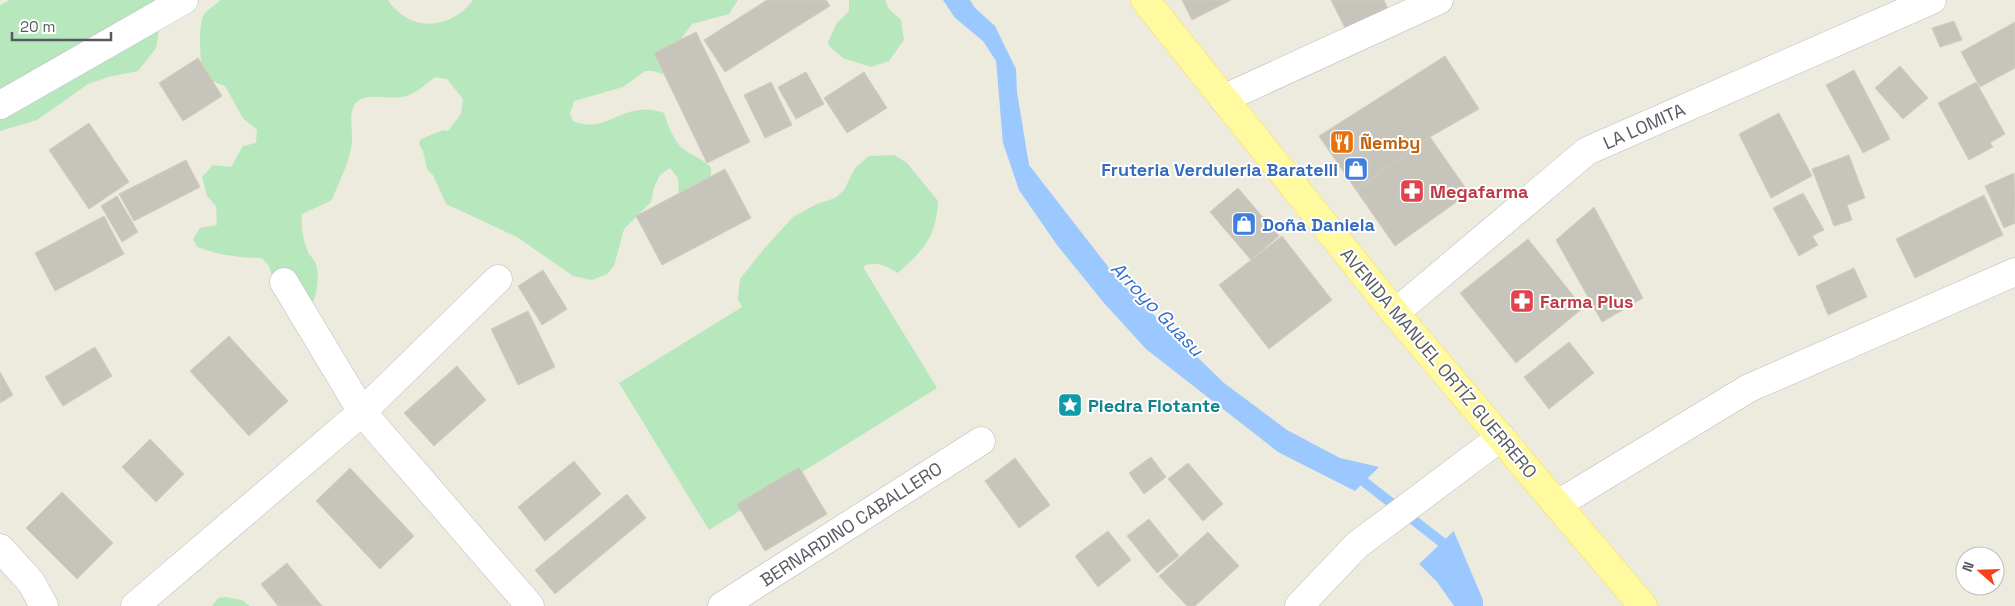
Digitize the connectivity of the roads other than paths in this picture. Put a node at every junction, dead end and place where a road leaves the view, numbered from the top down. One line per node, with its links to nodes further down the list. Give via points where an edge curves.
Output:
1 (184, 0): 6 (street)
2 (1145, 0): 5 (main road, AVENIDA MANUEL ORTÍZ GUERRERO)
3 (1439, 0): 5 (street)
4 (1932, 0): 10 (street, LA LOMITA, via 1587,151)
5 (1223, 99): 10 (main road, AVENIDA MANUEL ORTÍZ GUERRERO)
6 (0, 105)
7 (2015, 272): 14 (street, via 1749,388)
8 (498, 279): 11 (street)
9 (284, 282): 11 (street)
10 (1395, 313): 12 (main road, AVENIDA MANUEL ORTÍZ GUERRERO)
11 (362, 412): 17 (street); 18 (street)
12 (1500, 437): 14 (main road, AVENIDA MANUEL ORTÍZ GUERRERO); 20 (street, via 1357,545)
13 (981, 441): 19 (street, BERNARDINO CABALLERO)
14 (1558, 504): 21 (main road, AVENIDA MANUEL ORTÍZ GUERRERO)
15 (0, 548): 16 (street, via 31,582)
16 (44, 606)
17 (135, 606)
18 (530, 606)
19 (722, 606)
20 (1299, 606)
21 (1643, 606)

